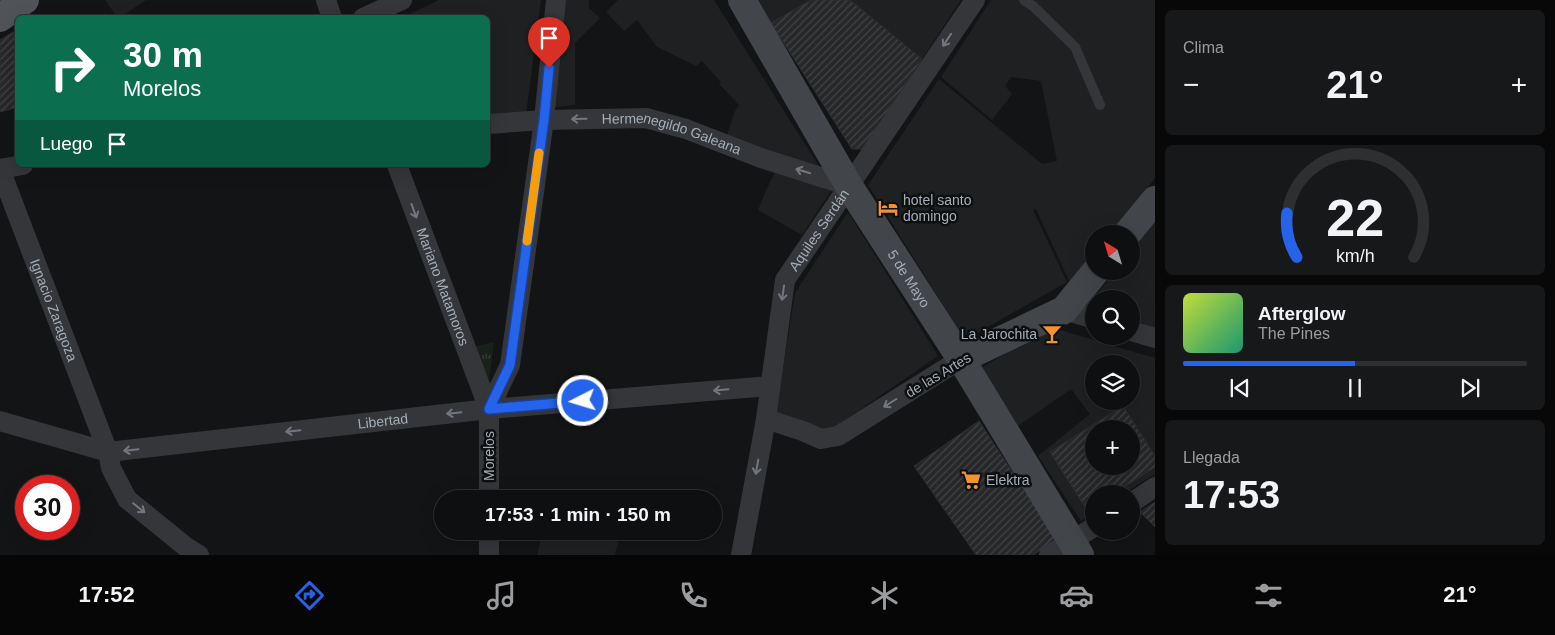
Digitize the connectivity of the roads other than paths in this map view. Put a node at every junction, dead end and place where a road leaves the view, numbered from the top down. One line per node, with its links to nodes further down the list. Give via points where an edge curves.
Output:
1 (25, 0): 10 (main road)
2 (326, 0): 8 (street)
3 (402, 0): 9 (street)
4 (556, 0): 12 (street, Morelos)
5 (742, 0): 17 (street, 5 de Mayo)
6 (974, 0): 17 (street, Aquiles Serdán, one-way to 17)
7 (1024, 0): 11 (lane, via 1075,47)
8 (331, 15)
9 (370, 15)
10 (0, 18)
11 (1100, 105)
12 (544, 120): 13 (street, Hermenegildo Galeana); 17 (street, Hermenegildo Galeana, one-way to 12, via 646,118); 27 (street, Morelos, via 510,365)
13 (490, 124)
14 (15, 166): 16 (street)
15 (398, 167): 27 (street, Mariano Matamoros, one-way to 27)
16 (0, 169): 30 (street, Ignacio Zaragoza)
17 (849, 186): 25 (street, 5 de Mayo); 26 (street, Aquiles Serdán, one-way to 26, via 785,280)
18 (1155, 200): 19 (street)
19 (1134, 225)
20 (1089, 280): 21 (street, de las Artes)
21 (1064, 310): 22 (street); 25 (street, de las Artes)
22 (1085, 316)
23 (1140, 333): 24 (street)
24 (1155, 338)
25 (961, 359): 28 (street, de las Artes, one-way to 28, via 838,436 821,439); 35 (street, 5 de Mayo)
26 (770, 386): 27 (street, Libertad, one-way to 27); 28 (street, Aquiles Serdán)
27 (489, 409): 30 (street, Libertad, one-way to 30); 32 (street, Morelos)
28 (766, 419): 38 (street, Aquiles Serdán, one-way to 38)
29 (0, 422): 30 (street, Libertad)
30 (108, 452): 36 (street, Ignacio Zaragoza, one-way to 36, via 110,468 127,499)
31 (1155, 487): 33 (street)
32 (489, 490)
33 (1140, 497)
34 (489, 540): 37 (street)
35 (1074, 545)
36 (190, 552)
37 (489, 555)
38 (741, 555)

